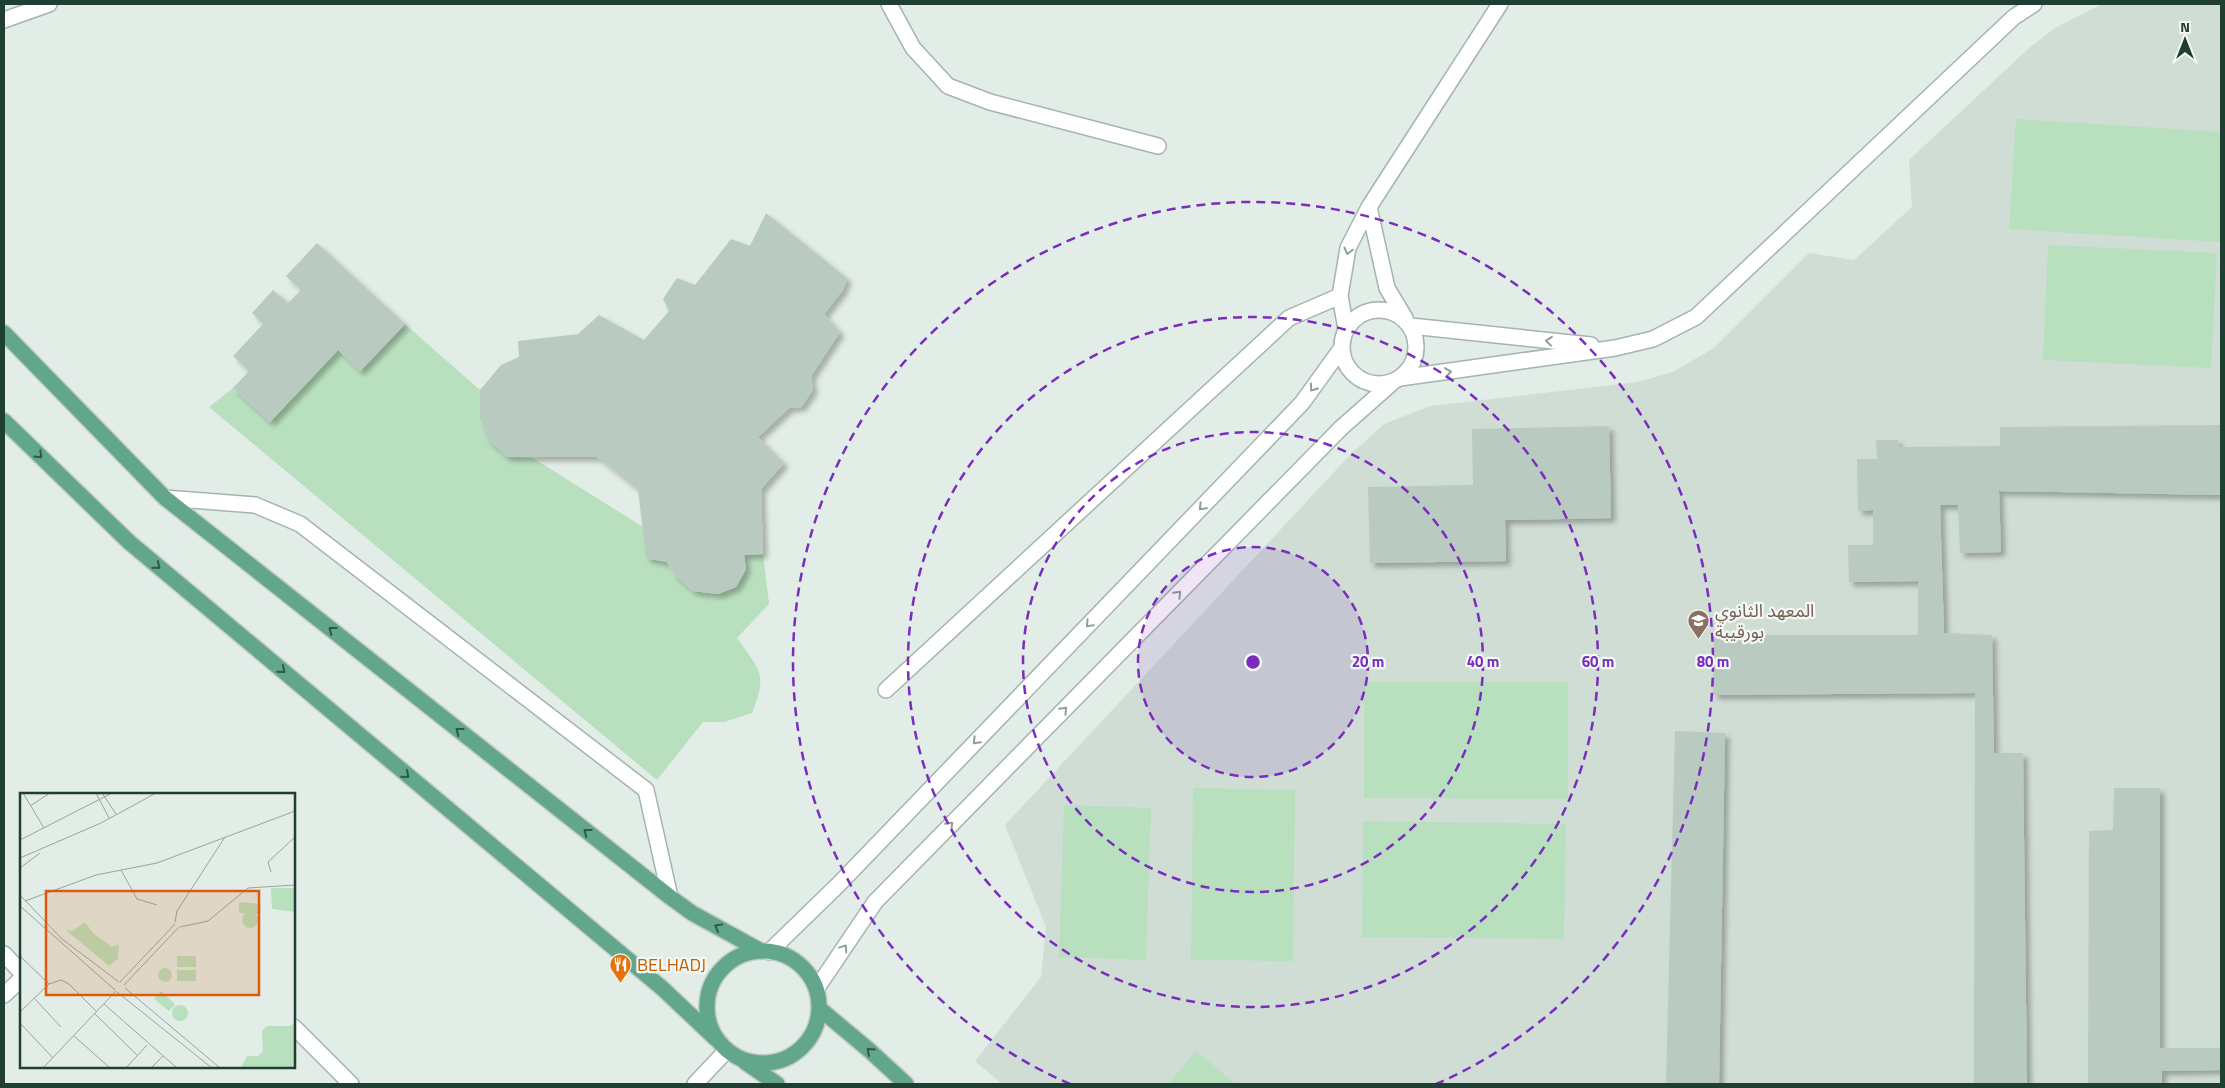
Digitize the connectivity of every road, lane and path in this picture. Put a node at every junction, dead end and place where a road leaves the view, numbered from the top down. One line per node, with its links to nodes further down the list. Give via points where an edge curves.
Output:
1 (49, 4): 5 (street)
2 (888, 4): 6 (street, via 913,48 948,86 990,102)
3 (1500, 4): 7 (street)
4 (2034, 4): 12 (street, via 2014,17 1696,316 1652,339)
5 (4, 20)
6 (1158, 146)
7 (1369, 207): 8 (street, one-way to 8, via 1348,248); 9 (street, via 1387,288)
8 (1340, 296): 10 (street); 17 (street, via 1289,318)
9 (1409, 323): 10 (street, via 1397,313 1374,310 1362,313); 12 (street, one-way to 9); 14 (street, via 1416,337 1415,360 1408,371)
10 (1346, 329): 13 (street)
11 (4, 333): 16 (main road)
12 (1615, 348): 14 (street, one-way to 12)
13 (1341, 349): 14 (street, via 1347,366 1359,378 1381,384); 19 (street, one-way to 19, via 1302,403 845,878)
14 (1396, 380): 23 (street, one-way to 14, via 875,902 1334,435)
15 (4, 421): 27 (main road, one-way to 27, via 129,542 662,988)
16 (165, 498): 18 (main road, one-way to 16); 18 (street, via 255,505 300,524 646,790)
17 (886, 690)
18 (670, 897): 19 (main road, one-way to 18, via 692,913)
19 (765, 952): 23 (main road, via 780,953 797,962 809,973); 27 (main road, via 744,954 717,974 706,1006 708,1023)
20 (4, 954): 21 (street)
21 (20, 971)
22 (20, 979): 24 (street)
23 (817, 988): 25 (main road)
24 (4, 995)
25 (820, 1010): 29 (main road, via 817,1027 808,1043 794,1055 778,1062 760,1064); 33 (main road, one-way to 25)
26 (295, 1027): 30 (street)
27 (716, 1039): 28 (main road)
28 (727, 1050): 29 (main road); 31 (street)
29 (742, 1060): 32 (main road)
30 (350, 1084)
31 (695, 1084)
32 (777, 1084)
33 (906, 1084)

